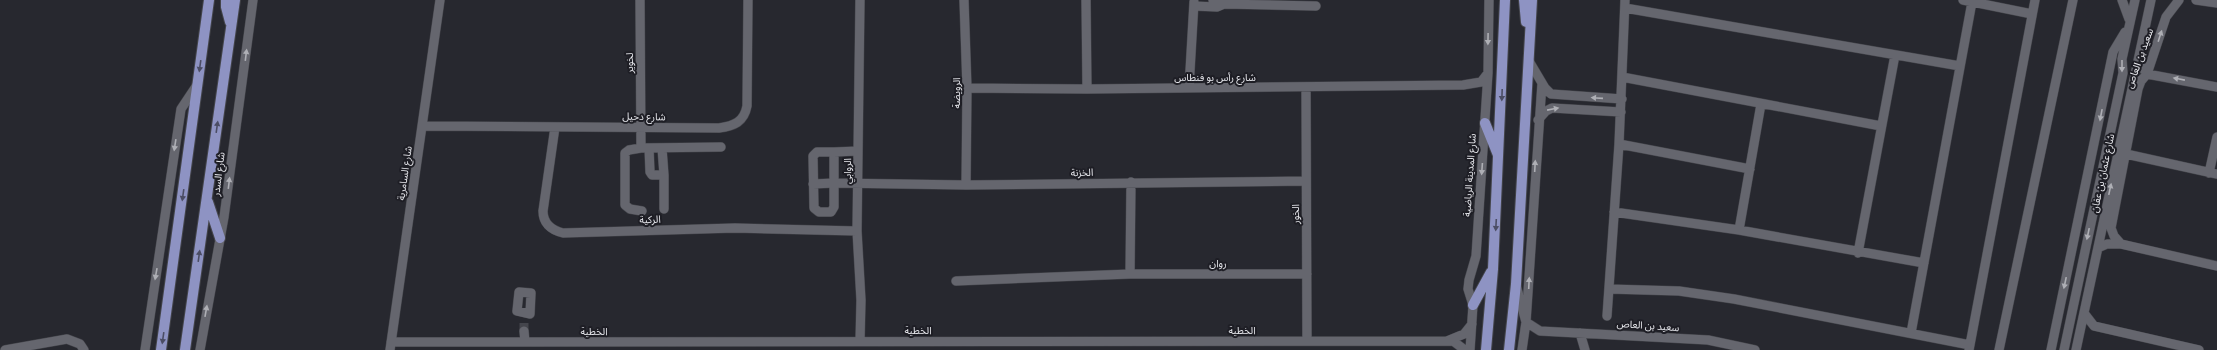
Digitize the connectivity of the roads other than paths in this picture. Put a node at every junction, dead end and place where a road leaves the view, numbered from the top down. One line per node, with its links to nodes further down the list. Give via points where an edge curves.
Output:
1 (209, 0): 46 (main road, one-way to 46)
2 (226, 0): 36 (main road)
3 (235, 0): 36 (main road, شارع السدر)
4 (241, 0): 36 (main road, via 240,12)
5 (253, 0): 91 (street, شارع السدر, one-way to 5)
6 (440, 0): 61 (street, شارع السامرية)
7 (640, 0): 63 (street, لخوير)
8 (748, 0): 63 (street, شارع دحيل, via 746,115 732,126 719,128)
9 (860, 0): 70 (street, الروابي)
10 (964, 0): 50 (street, الرويضة)
11 (1086, 0): 52 (street)
12 (1213, 0): 29 (street)
13 (1489, 0): 42 (street, شارع المدينة الرياضية, one-way to 42)
14 (1505, 0): 73 (main road, one-way to 73)
15 (1524, 0): 37 (main road)
16 (1532, 0): 34 (main road)
17 (1539, 0): 34 (main road)
18 (2035, 0): 33 (street)
19 (2073, 0): 140 (street)
20 (2122, 0): 35 (street)
21 (2135, 0): 35 (street, شارع عثمان بن عفان)
22 (2151, 0): 38 (street, شارع عثمان بن عفان)
23 (2179, 0): 43 (street, سعيد بن العاص, one-way to 23, via 2166,17)
24 (2196, 0): 31 (street)
25 (1967, 1): 33 (street); 41 (street)
26 (1234, 2): 28 (street); 29 (street)
27 (1194, 3): 29 (street, via 1217,7); 51 (street)
28 (1292, 3): 32 (street)
29 (1224, 4)
30 (1625, 4): 39 (street); 44 (street)
31 (2217, 4)
32 (1316, 6)
33 (2032, 14): 125 (street)
34 (1530, 23): 37 (main road)
35 (2130, 24): 141 (street, شارع عثمان بن عفان, one-way to 141, via 2113,52); 142 (street, شارع عثمان بن عفان, one-way to 142)
36 (231, 28): 83 (main road, شارع السدر, one-way to 36)
37 (1530, 42): 40 (main road)
38 (2139, 52): 43 (street, via 2141,65); 54 (street, شارع عثمان بن عفان)
39 (1894, 55): 41 (street); 64 (street)
40 (1529, 60): 45 (street); 101 (main road)
41 (1960, 66): 95 (street)
42 (1488, 73): 47 (street, شارع رأس بو فنطاس, via 1481,82); 56 (street, شارع المدينة الرياضية)
43 (2148, 74): 49 (street, one-way to 43); 53 (street, سعيد بن العاص)
44 (1622, 77): 55 (street); 57 (street)
45 (1542, 83): 55 (street, one-way to 45, via 1554,95 1548,92); 59 (street)
46 (198, 84): 128 (street, one-way to 128, via 181,109); 129 (main road, one-way to 129)
47 (1463, 85): 48 (street, شارع رأس بو فنطاس); 56 (street, شارع رأس بو فنطاس, via 1480,91)
48 (1306, 87): 51 (street, شارع رأس بو فنطاس); 77 (street, الخور)
49 (2217, 87)
50 (967, 88): 52 (street, شارع رأس بو فنطاس); 82 (street, الرويضة)
51 (1189, 88): 52 (street, شارع رأس بو فنطاس)
52 (1087, 89)
53 (2138, 89): 54 (street); 72 (street, سعيد بن العاص)
54 (2130, 96): 88 (street, شارع عثمان بن عفان, one-way to 54)
55 (1622, 99): 58 (street)
56 (1486, 101): 60 (street, شارع المدينة الرياضية)
57 (1761, 104): 64 (street); 74 (street)
58 (1621, 112): 59 (street, one-way to 58, via 1552,108); 66 (street)
59 (1538, 120): 107 (street, one-way to 59)
60 (1485, 123): 73 (main road); 103 (street, شارع المدينة الرياضية, one-way to 103, via 1476,256 1468,289)
61 (422, 126): 62 (street, شارع دحيل); 121 (street, شارع السامرية)
62 (555, 126): 63 (street, شارع دحيل); 90 (street, الركية, via 543,217 555,231 563,233 736,228)
63 (640, 126): 68 (street, لخوير)
64 (1881, 126): 94 (street)
65 (2217, 137): 75 (street)
66 (1619, 144): 74 (street); 87 (street)
67 (721, 147): 69 (street)
68 (645, 148): 69 (street); 76 (street, لخوير, via 651,174); 85 (street, via 625,153 625,205 630,209)
69 (662, 148): 76 (street)
70 (858, 151): 71 (street); 81 (street, الروابي)
71 (834, 152): 79 (street); 80 (street, via 815,153 813,156)
72 (2126, 154): 75 (street); 86 (street, سعيد بن العاص)
73 (1499, 159): 97 (main road, one-way to 97)
74 (1750, 169): 89 (street)
75 (2213, 174)
76 (664, 175): 84 (street)
77 (1306, 181): 78 (street, الخزنة); 99 (street, الخور)
78 (1131, 182): 82 (street, الخزنة); 98 (street)
79 (834, 183): 80 (street, الخزنة); 80 (street, via 834,207 831,212 818,212 814,208); 81 (street, الخزنة)
80 (813, 184)
81 (858, 185): 82 (street, الخزنة); 90 (street, الروابي)
82 (966, 185)
83 (207, 197): 91 (main road); 130 (main road, شارع السدر, one-way to 83)
84 (664, 209)
85 (642, 211)
86 (2113, 211): 88 (street); 92 (street, سعيد بن العاص, via 2112,228 2114,236)
87 (1614, 212): 89 (street); 102 (street)
88 (2104, 219): 93 (street, شارع عثمان بن عفان)
89 (1739, 230): 94 (street)
90 (856, 231): 115 (street, الروابي, via 862,300)
91 (220, 238): 131 (street, شارع السدر, one-way to 91)
92 (2121, 244): 93 (street, via 2107,244); 96 (street)
93 (2098, 248): 104 (street, شارع عثمان بن عفان)
94 (1858, 253): 95 (street)
95 (1924, 263): 112 (street)
96 (2217, 266)
97 (1493, 269): 103 (main road); 134 (main road)
98 (1130, 274): 99 (street, روان); 100 (street, روان)
99 (1306, 274): 116 (street, الخور)
100 (956, 281)
101 (1516, 284): 107 (street); 135 (main road)
102 (1609, 289): 105 (street); 112 (street, via 1679,291 1734,299)
103 (1473, 305): 108 (street, شارع المدينة الرياضية)
104 (2084, 313): 109 (street); 113 (street, شارع عثمان بن عفان)
105 (1607, 316)
106 (525, 322): 117 (street)
107 (1526, 322): 110 (street, سعيد بن العاص); 136 (street)
108 (1472, 323): 118 (street, الخطية, via 1464,334); 133 (street, شارع المدينة الرياضية)
109 (2094, 326): 113 (street); 144 (street)
110 (1540, 331): 111 (street, سعيد بن العاص); 136 (street, via 1528,337)
111 (1580, 333): 114 (street, سعيد بن العاص); 137 (street)
112 (1911, 333): 125 (street)
113 (2079, 335): 143 (street, شارع عثمان بن عفان)
114 (1708, 340): 138 (street); 139 (street, سعيد بن العاص)
115 (860, 341): 117 (street, الخطية); 123 (street, الخطية)
116 (1307, 341): 118 (street, الخطية); 120 (street, الخطية)
117 (525, 342): 122 (street, الخطية)
118 (1446, 342): 132 (street, الخطية, via 1456,342)
119 (1268, 345): 120 (street, الخطية); 124 (street, الخطية)
120 (1280, 345)
121 (391, 346): 122 (street, الخطية)
122 (513, 346)
123 (967, 346): 124 (street, الخطية)
124 (993, 346)
125 (1969, 348)
126 (5, 350): 127 (street, via 67,339 80,344)
127 (84, 350)
128 (145, 350)
129 (162, 350)
130 (186, 350)
131 (200, 350)
132 (1465, 350)
133 (1470, 350)
134 (1486, 350)
135 (1509, 350)
136 (1523, 350)
137 (1584, 350)
138 (1706, 350)
139 (1755, 350)
140 (1998, 350)
141 (2051, 350)
142 (2064, 350)
143 (2076, 350)
144 (2199, 350)

